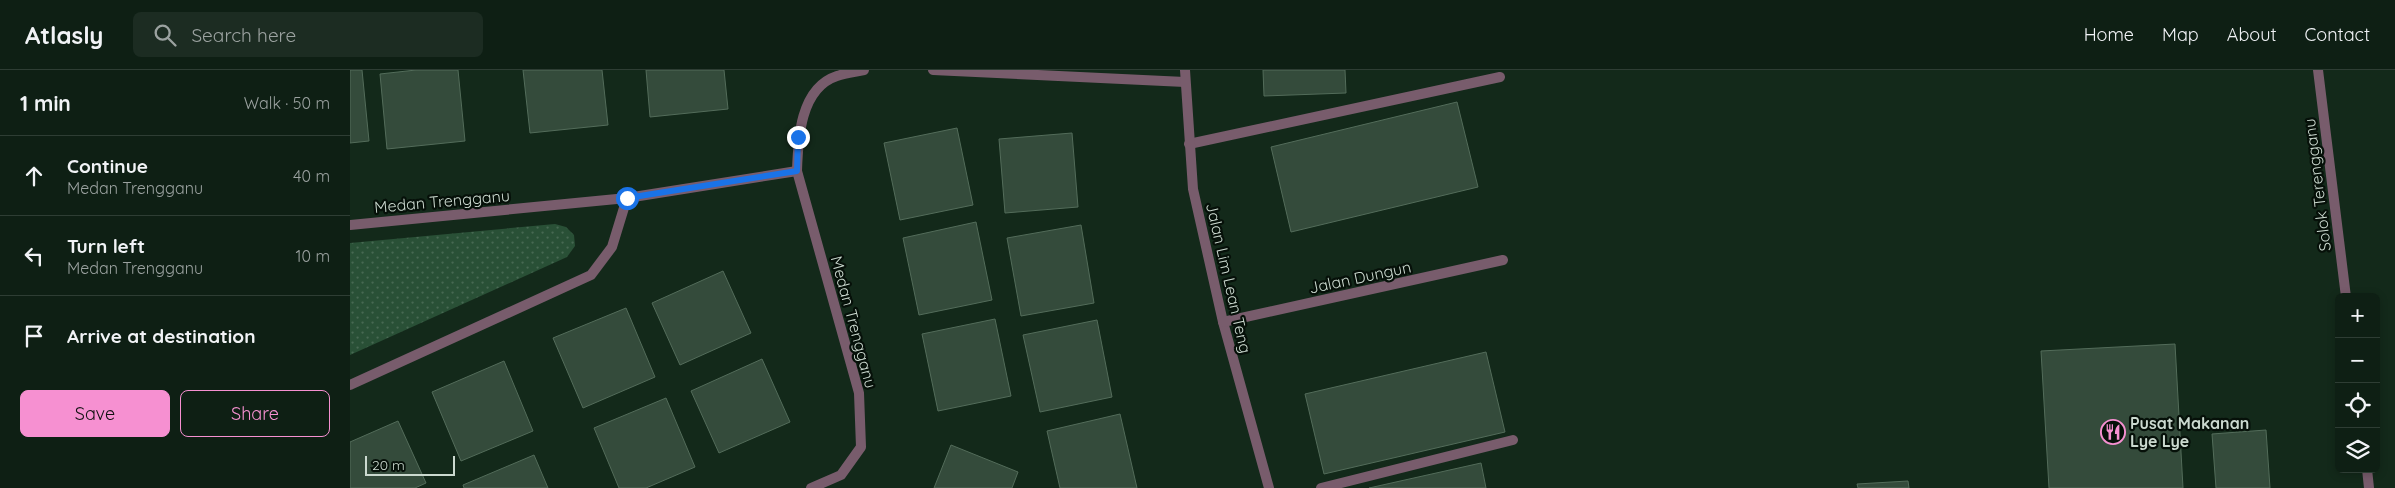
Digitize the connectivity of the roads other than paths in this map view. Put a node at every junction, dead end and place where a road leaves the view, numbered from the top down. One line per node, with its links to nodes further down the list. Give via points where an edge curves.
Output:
1 (864, 70): 9 (street, Medan Trengganu, via 835,76 819,88 805,108 798,137)
2 (933, 70): 5 (street)
3 (1185, 70): 7 (street, Jalan Lim Lean Teng)
4 (2318, 70): 13 (street, Solok Terengganu)
5 (996, 71): 7 (street)
6 (1500, 76): 8 (street)
7 (1185, 82): 8 (street, Jalan Lim Lean Teng)
8 (1189, 144): 14 (street, Jalan Lim Lean Teng, via 1193,189)
9 (797, 171): 10 (street, Medan Trengganu); 18 (street, Medan Trengganu, via 859,393 861,447 841,475)
10 (627, 198): 11 (street, Medan Trengganu); 15 (street, via 612,247 591,275)
11 (350, 224)
12 (1503, 260): 14 (street, Jalan Dungun)
13 (2346, 293)
14 (1223, 322): 19 (street, Jalan Lim Lean Teng)
15 (350, 385)
16 (1513, 440): 20 (street)
17 (2367, 473): 21 (street)
18 (811, 488)
19 (1269, 488)
20 (1322, 488)
21 (2369, 488)

